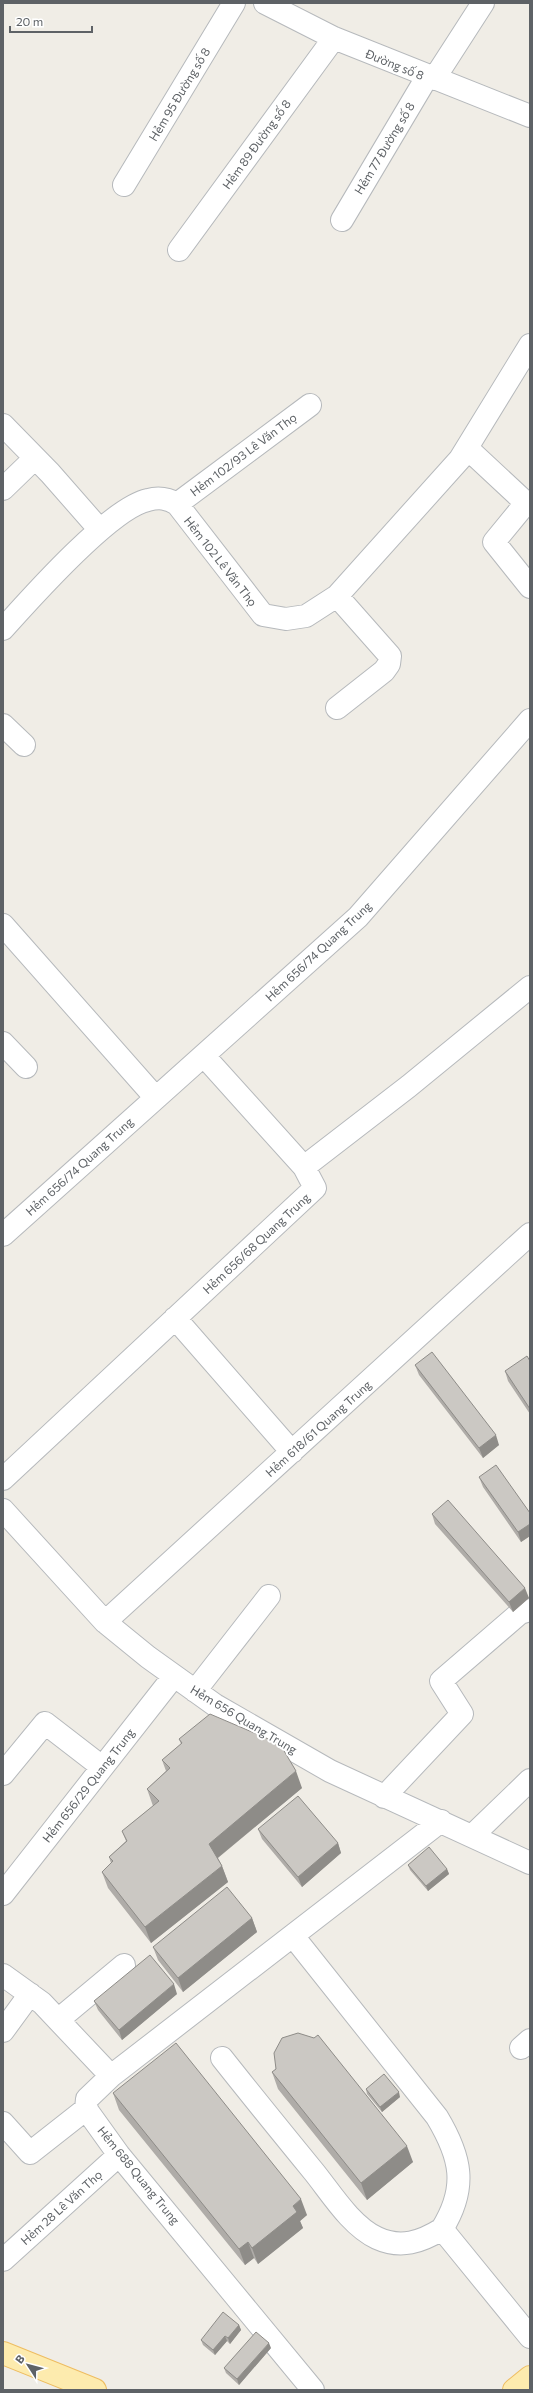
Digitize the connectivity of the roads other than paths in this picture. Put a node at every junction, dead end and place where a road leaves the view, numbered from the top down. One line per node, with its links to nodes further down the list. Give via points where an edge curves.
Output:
1 (234, 3): 7 (street, Hẻm 95 Đường số 8)
2 (265, 3): 4 (street, Đường số 8)
3 (483, 3): 5 (street, Hẻm 77 Đường số 8)
4 (334, 38): 5 (street, Đường số 8); 9 (street, Hẻm 89 Đường số 8)
5 (431, 78): 6 (street, Đường số 8); 8 (street, Hẻm 77 Đường số 8)
6 (530, 116)
7 (124, 185)
8 (342, 220)
9 (179, 250)
10 (530, 345): 13 (street, Hẻm 102 Lê Văn Thọ)
11 (310, 405): 16 (street, Hẻm 102/93 Lê Văn Thọ)
12 (3, 425): 14 (street)
13 (467, 448): 18 (street, via 526,503 494,542); 19 (street, Hẻm 102 Lê Văn Thọ, via 460,459)
14 (35, 458): 15 (street); 17 (street)
15 (3, 489)
16 (177, 504): 17 (street, Hẻm 102 Lê Văn Thọ, via 167,498 146,500); 19 (street, Hẻm 102 Lê Văn Thọ, via 263,615 286,620 306,616)
17 (100, 530): 20 (street, Hẻm 102 Lê Văn Thọ)
18 (530, 587)
19 (337, 596): 21 (street, via 390,656 389,664 384,671)
20 (3, 629)
21 (337, 708)
22 (530, 720): 28 (street, Hẻm 656/74 Quang Trung, via 358,917)
23 (3, 724): 24 (street)
24 (24, 745)
25 (3, 925): 30 (street)
26 (530, 987): 31 (street, via 409,1086)
27 (3, 1043): 29 (street)
28 (204, 1056): 30 (street, Hẻm 656/74 Quang Trung); 31 (street)
29 (26, 1066)
30 (155, 1097): 33 (street, Hẻm 656/74 Quang Trung)
31 (304, 1167): 34 (street, Hẻm 656/68 Quang Trung, via 315,1188)
32 (530, 1234): 35 (street, Hẻm 618/61 Quang Trung)
33 (3, 1235)
34 (175, 1318): 35 (street); 36 (street, Hẻm 656/68 Quang Trung)
35 (292, 1452): 40 (street, Hẻm 618/61 Quang Trung)
36 (3, 1479)
37 (3, 1510): 40 (street, Hẻm 656 Quang Trung)
38 (269, 1596): 42 (street)
39 (530, 1610): 46 (street, via 520,1613 441,1681 462,1714)
40 (105, 1622): 41 (street, Hẻm 656 Quang Trung)
41 (174, 1676): 42 (street, Hẻm 656 Quang Trung); 43 (street, Hẻm 656/29 Quang Trung)
42 (195, 1691): 46 (street, Hẻm 656 Quang Trung, via 330,1771)
43 (102, 1767): 44 (street, via 45,1723); 50 (street, Hẻm 656/29 Quang Trung)
44 (3, 1774)
45 (530, 1780): 48 (street)
46 (384, 1797): 47 (street, Hẻm 656 Quang Trung)
47 (441, 1821): 48 (street, Hẻm 656 Quang Trung); 51 (street)
48 (472, 1836): 49 (street, Hẻm 656 Quang Trung)
49 (530, 1863)
50 (3, 1894)
51 (293, 1936): 58 (street); 62 (street, via 437,2117 449,2137 460,2175 458,2195 452,2213)
52 (124, 1965): 55 (street)
53 (3, 1975): 54 (street)
54 (30, 1994): 55 (street); 56 (street)
55 (58, 2020): 58 (street)
56 (3, 2031)
57 (222, 2058): 62 (street, via 362,2228 376,2237 407,2244 426,2240)
58 (111, 2076): 59 (street, via 87,2100)
59 (86, 2109): 60 (street, via 30,2153); 61 (street, Hẻm 688 Quang Trung)
60 (3, 2123)
61 (119, 2154): 63 (street, Hẻm 28 Lê Văn Thọ); 68 (street, Hẻm 688 Quang Trung)
62 (442, 2229): 64 (street)
63 (3, 2260)
64 (530, 2337)
65 (3, 2353): 67 (main road)
66 (530, 2377): 69 (main road)
67 (95, 2390)
68 (313, 2390)
69 (514, 2390)

